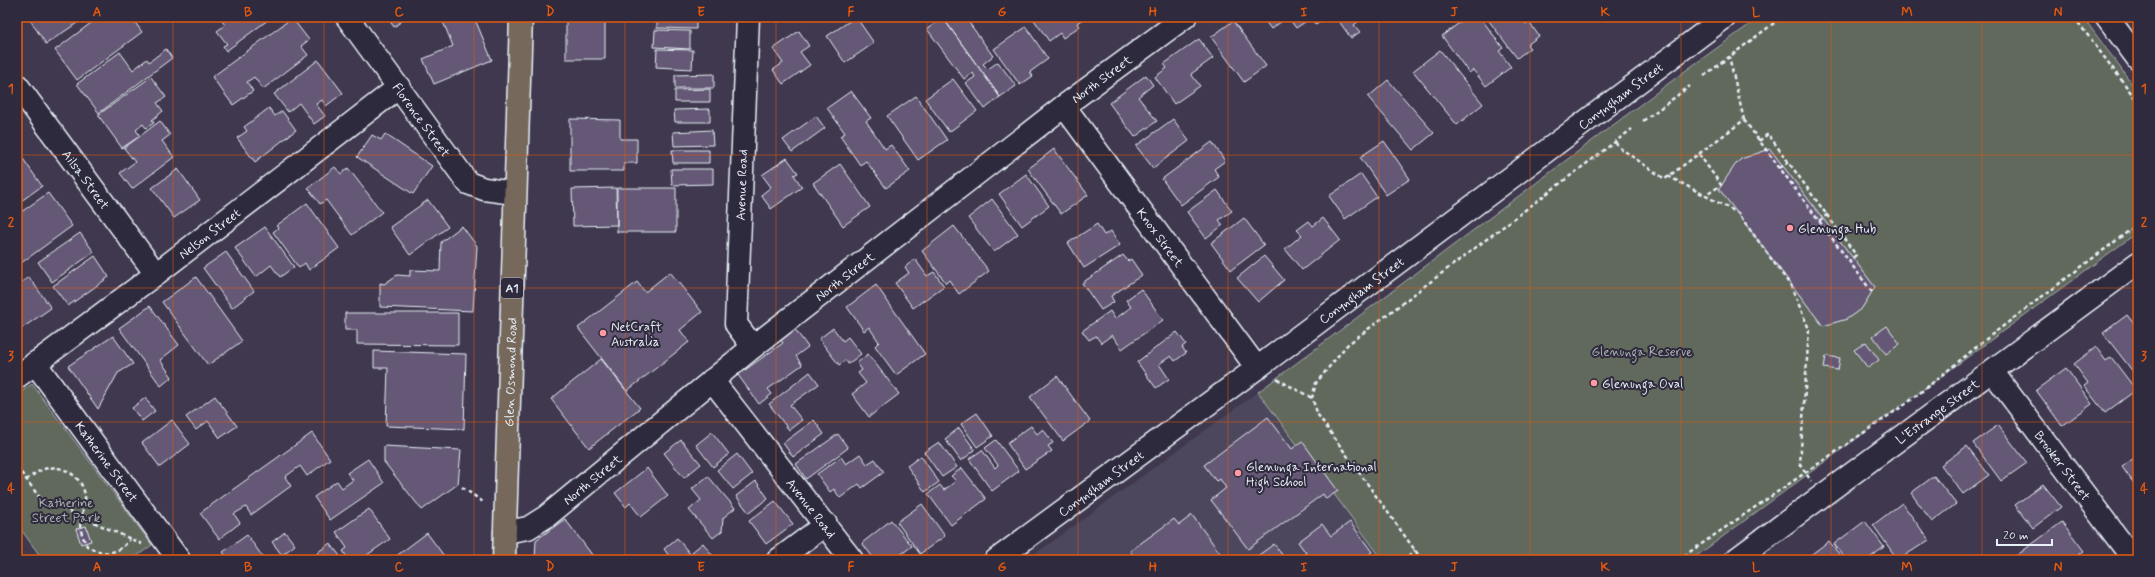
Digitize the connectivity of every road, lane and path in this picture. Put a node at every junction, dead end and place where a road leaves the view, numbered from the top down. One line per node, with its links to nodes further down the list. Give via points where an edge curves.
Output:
1 (347, 17): 14 (street, Florence Street)
2 (521, 17): 26 (highway, Glen Osmond Road / A1)
3 (748, 17): 35 (street, Avenue Road, via 736,324)
4 (1185, 17): 16 (street, North Street)
5 (1725, 17): 37 (street, Conyngham Street)
6 (1782, 17): 9 (path)
7 (2074, 17): 15 (path)
8 (2107, 17): 10 (street)
9 (1729, 56): 11 (path); 17 (path)
10 (2138, 59)
11 (1704, 76)
12 (17, 86): 33 (street, Ailsa Street)
13 (1690, 86): 18 (path)
14 (399, 87): 26 (street, Florence Street, via 468,183 484,189); 33 (street, Nelson Street)
15 (2138, 102)
16 (1064, 106): 35 (street, North Street); 37 (street, Knox Street)
17 (1744, 120): 20 (path); 22 (path)
18 (1643, 121)
19 (1632, 129): 21 (path)
20 (1759, 141): 23 (path, via 1768,134); 24 (path)
21 (1615, 142): 25 (path, via 1665,178); 41 (path, via 1347,345 1316,383)
22 (1699, 154): 25 (path); 27 (path, via 1721,185)
23 (1789, 161): 24 (path); 28 (path)
24 (1780, 168): 29 (path)
25 (1668, 176): 27 (path)
26 (514, 193): 49 (highway, Glen Osmond Road / A1)
27 (1705, 196): 43 (path, via 1738,213 1791,286 1809,329 1800,464)
28 (1828, 214): 29 (path); 31 (path, via 1856,255)
29 (1819, 221): 31 (path)
30 (2138, 224): 43 (path, via 1990,336 1910,401)
31 (1849, 261): 34 (path)
32 (2138, 262): 38 (street, L'Estrange Street)
33 (156, 274): 36 (street, Nelson Street)
34 (1872, 292)
35 (753, 347): 40 (street, North Street)
36 (35, 363): 39 (street, Nelson Street); 54 (street, Katherine Street)
37 (1257, 368): 41 (path); 58 (street, Conyngham Street)
38 (1992, 371): 53 (street, L'Estrange Street); 63 (street, Brooker Street)
39 (17, 377)
40 (712, 380): 48 (street, Avenue Road); 49 (street, North Street, via 542,520 528,528)
41 (1312, 398): 52 (path, via 1318,415)
42 (17, 467): 44 (path)
43 (1806, 473): 61 (path)
44 (26, 480): 47 (path, via 40,498); 47 (path, via 38,471 48,468 60,468 70,472 84,489)
45 (462, 487): 46 (path)
46 (483, 502)
47 (82, 517): 50 (path); 50 (path, via 80,523 83,537 87,546 97,552 107,554 117,551)
48 (826, 524): 56 (street); 57 (street, Avenue Road)
49 (505, 532): 55 (highway, Glen Osmond Road / A1)
50 (130, 539): 51 (path)
51 (144, 545)
52 (1415, 550): 59 (path); 60 (path)
53 (1757, 554): 62 (street, L'Estrange Street)
54 (171, 557)
55 (504, 560)
56 (778, 560)
57 (852, 560)
58 (996, 560)
59 (1403, 560)
60 (1422, 560)
61 (1678, 560)
62 (1735, 560)
63 (2134, 560)

